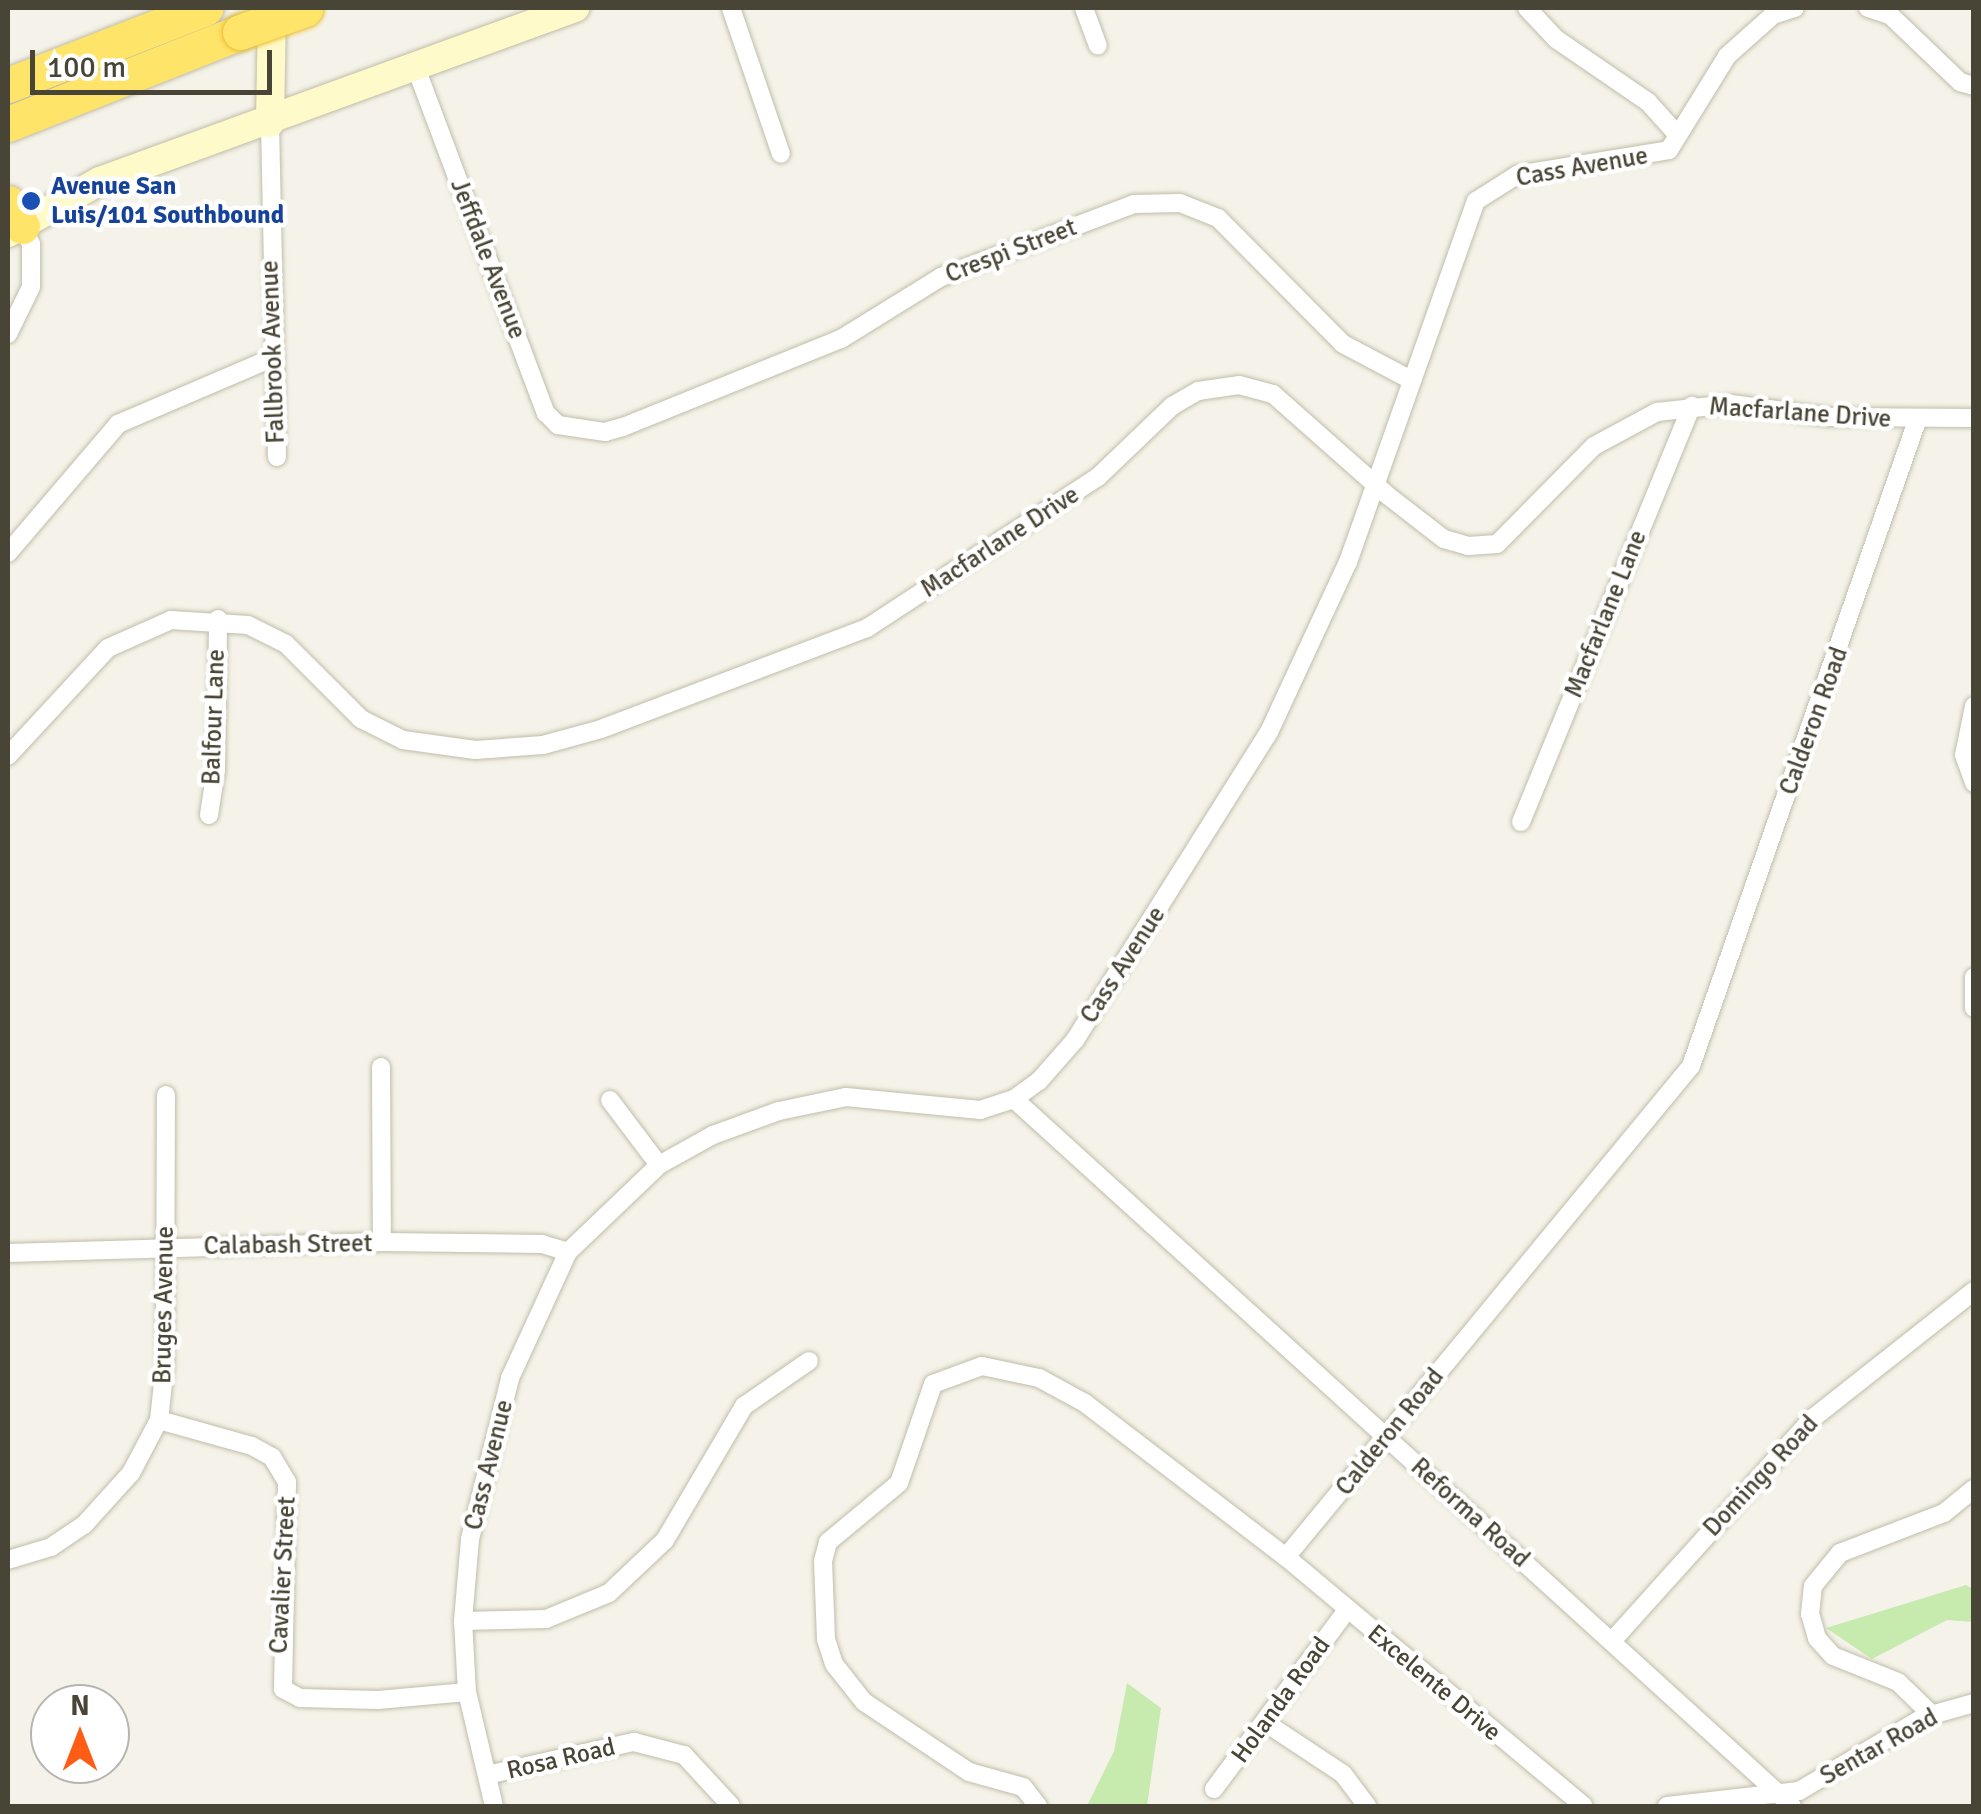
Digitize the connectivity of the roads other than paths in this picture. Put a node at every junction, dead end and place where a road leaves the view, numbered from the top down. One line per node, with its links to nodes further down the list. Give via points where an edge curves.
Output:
1 (206, 8): 11 (highway)
2 (295, 8): 13 (street, Fallbrook Avenue); 14 (highway, bridge)
3 (575, 8): 10 (street)
4 (731, 8): 16 (street)
5 (1084, 8): 9 (street)
6 (1527, 8): 15 (street, via 1556,39 1648,102)
7 (1795, 8): 15 (street, Cass Avenue, via 1773,15 1727,56)
8 (1868, 8): 12 (street, via 1890,15 1960,82)
9 (1098, 46)
10 (416, 68): 13 (street); 24 (street, Jeffdale Avenue, via 546,412 558,425)
11 (8, 85)
12 (1974, 86)
13 (270, 122): 17 (street, via 100,180); 19 (street, Fallbrook Avenue)
14 (8, 124)
15 (1676, 132): 20 (street, Cass Avenue, via 1670,150 1517,175 1476,201)
16 (780, 154)
17 (12, 221): 18 (street, via 31,244 31,287)
18 (8, 334)
19 (270, 359): 25 (street, Fallbrook Avenue, via 277,374); 27 (street, via 118,424)
20 (1409, 379): 24 (street, Crespi Street, via 1343,344 1218,218 1180,203 1134,204 941,276 841,339 623,426); 26 (street, Cass Avenue)
21 (1692, 406): 23 (street, Macfarlane Drive); 26 (street, Macfarlane Drive, via 1657,412 1594,446 1497,544 1444,539); 33 (street, Macfarlane Lane)
22 (1974, 418): 23 (street, Macfarlane Drive)
23 (1917, 421): 48 (street, Calderon Road, via 1691,1066)
24 (580, 431)
25 (277, 457)
26 (1375, 482): 28 (street, Macfarlane Drive, via 1273,394 1239,385 1198,391 1172,406 1098,477 866,628 543,745 475,750 403,740 361,719 286,644 248,624); 38 (street, Cass Avenue, via 1348,562 1269,732 1075,1040)
27 (8, 553)
28 (218, 619): 30 (street, Macfarlane Drive, via 172,620 108,648); 32 (street, Balfour Lane)
29 (1974, 706): 31 (street, via 1964,756)
30 (8, 756)
31 (1974, 783)
32 (209, 815)
33 (1521, 822)
34 (1974, 978): 35 (street)
35 (1974, 1008)
36 (381, 1067): 41 (street)
37 (166, 1095): 42 (street, Bruges Avenue)
38 (1014, 1099): 40 (street, Cass Avenue, via 980,1110 846,1097 765,1116); 48 (street, Reforma Road)
39 (610, 1100): 40 (street)
40 (659, 1165): 43 (street, Cass Avenue)
41 (382, 1242): 42 (street, Calabash Street); 43 (street, Calabash Street, via 542,1244)
42 (165, 1248): 44 (street, Calabash Street); 47 (street, Bruges Avenue)
43 (568, 1252): 53 (street, Cass Avenue, via 510,1378 470,1538)
44 (8, 1253)
45 (1974, 1291): 54 (street, Domingo Road, via 1813,1418)
46 (809, 1361): 53 (street, via 744,1406 666,1540 610,1592 546,1619)
47 (159, 1420): 51 (street, Bruges Avenue, via 131,1474 84,1525 51,1547); 55 (street, Cavalier Street, via 252,1446 272,1457 287,1482 283,1688 300,1698 378,1700)
48 (1387, 1438): 50 (street, Calderon Road); 54 (street, Reforma Road)
49 (1974, 1489): 57 (street, via 1944,1513 1840,1553 1813,1586 1810,1614 1817,1638 1833,1656 1907,1688)
50 (1286, 1557): 52 (street, Excelente Drive); 64 (street, via 1086,1403 1039,1378 982,1366 933,1384 899,1482 828,1542 826,1639 834,1664 864,1702 960,1767 1022,1787)
51 (8, 1560)
52 (1346, 1611): 58 (street, Holanda Road); 66 (street, Excelente Drive)
53 (462, 1622): 55 (street, Cass Avenue)
54 (1612, 1640): 61 (street, Reforma Road)
55 (468, 1692): 59 (street, Cass Avenue)
56 (1974, 1702): 57 (street, Sentar Road)
57 (1931, 1714): 61 (street, Sentar Road, via 1799,1790)
58 (1266, 1724): 60 (street, Holanda Road); 65 (street, via 1342,1774)
59 (487, 1775): 62 (street, Cass Avenue); 63 (street, Rosa Road, via 647,1744 684,1755)
60 (1214, 1789)
61 (1778, 1792): 67 (street, Sentar Road); 68 (street, Reforma Road)
62 (494, 1806)
63 (731, 1806)
64 (1038, 1806)
65 (1367, 1806)
66 (1584, 1806)
67 (1667, 1806)
68 (1792, 1806)

